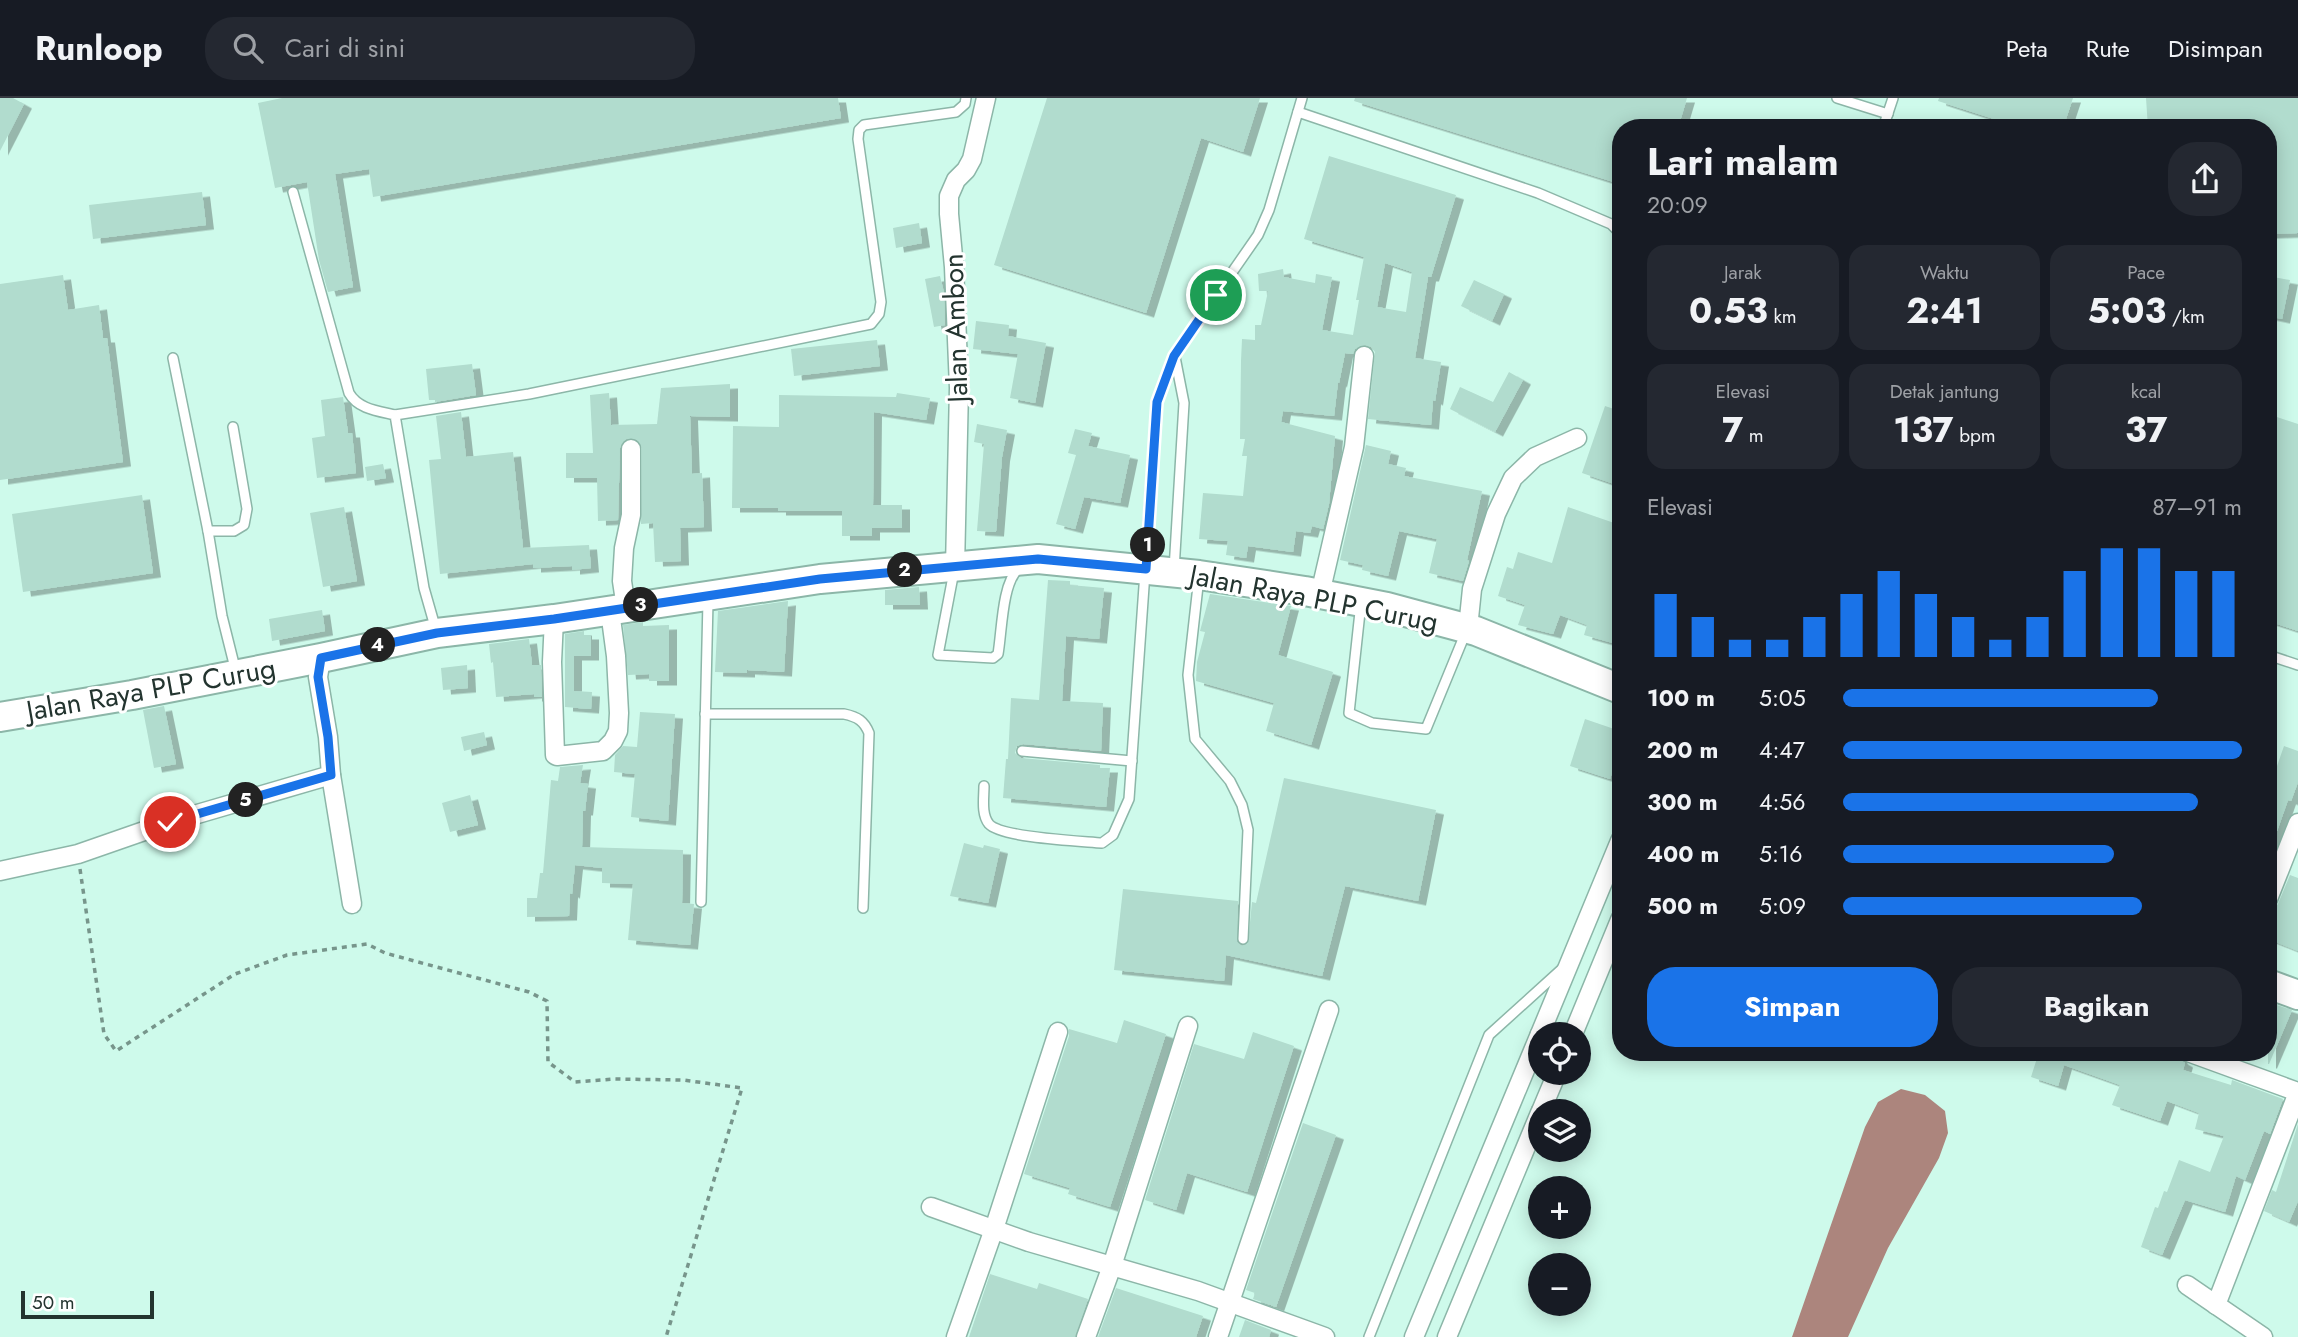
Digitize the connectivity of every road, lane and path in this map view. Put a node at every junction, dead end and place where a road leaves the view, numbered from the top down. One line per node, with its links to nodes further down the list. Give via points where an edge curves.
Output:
1 (966, 98): 14 (lane, via 956,112 864,125 859,130 881,302 872,324 528,394)
2 (986, 98): 20 (street, Jalan Ambon, via 972,159 949,196 959,388)
3 (1302, 98): 6 (lane)
4 (1837, 98): 7 (lane)
5 (1893, 98): 7 (lane)
6 (1298, 111): 10 (lane, via 1538,193); 11 (lane, via 1258,234)
7 (1888, 114): 8 (lane)
8 (1887, 119)
9 (293, 192): 14 (lane, via 349,393 362,406)
10 (1612, 225)
11 (1174, 356): 21 (lane, via 1184,403); 21 (lane, via 1157,402)
12 (1364, 356): 22 (street, via 1354,447)
13 (173, 358): 18 (lane)
14 (394, 415): 28 (lane, via 424,588)
15 (233, 427): 18 (lane, via 247,509 244,525 234,531)
16 (1577, 438): 27 (street, via 1535,457 1513,478 1472,589)
17 (631, 449): 25 (street, via 631,515)
18 (208, 531): 32 (lane)
19 (1027, 560): 20 (main road, Jalan Raya PLP Curug); 20 (lane, via 1011,579 998,654 993,658 938,655); 21 (main road, Jalan Raya PLP Curug)
20 (954, 568): 23 (main road, Jalan Raya PLP Curug, via 820,579)
21 (1173, 572): 22 (main road, Jalan Raya PLP Curug); 37 (lane); 49 (lane, via 1195,740 1230,781 1248,830)
22 (1320, 594): 24 (main road, Jalan Raya PLP Curug)
23 (708, 596): 25 (main road, Jalan Raya PLP Curug); 34 (lane)
24 (1368, 603): 27 (main road, Jalan Raya PLP Curug); 27 (lane, via 1360,612 1349,713 1372,723 1426,729)
25 (618, 609): 26 (main road, Jalan Raya PLP Curug); 26 (street, via 618,731 603,751 555,755)
26 (554, 619): 28 (main road, Jalan Raya PLP Curug)
27 (1472, 629): 33 (main road, Jalan Raya PLP Curug)
28 (437, 633): 29 (main road, Jalan Raya PLP Curug)
29 (321, 658): 32 (main road, Jalan Raya PLP Curug); 38 (street, via 318,677)
30 (2277, 658): 31 (lane)
31 (2298, 665)
32 (237, 674): 35 (main road, Jalan Raya PLP Curug)
33 (1612, 687)
34 (705, 714): 45 (lane); 47 (lane, via 844,714 865,723 869,733)
35 (0, 717)
36 (1022, 751): 37 (lane)
37 (1132, 761): 39 (lane, via 1129,799 1122,819 1102,843 1011,834 995,828 984,814)
38 (331, 775): 41 (street); 46 (street)
39 (984, 786)
40 (2298, 823): 44 (street)
41 (78, 854): 43 (street); 70 (path, via 104,1034 116,1051 235,974 287,956 367,944 547,1001 548,1062 575,1082 683,1080 742,1088)
42 (1612, 860): 50 (street)
43 (0, 871)
44 (2277, 876)
45 (701, 902)
46 (352, 904)
47 (863, 908)
48 (1612, 939): 55 (street)
49 (1243, 940)
50 (1570, 962): 54 (street); 75 (lane, via 1489,1035)
51 (2277, 988): 52 (main road)
52 (2298, 995)
53 (1329, 1010): 67 (street)
54 (1545, 1022)
55 (1578, 1022)
56 (1188, 1026): 65 (street)
57 (1058, 1032): 64 (street)
58 (2213, 1061): 68 (street, via 2297,1094)
59 (1528, 1063): 61 (street)
60 (1528, 1141): 62 (street)
61 (1480, 1177): 62 (street); 76 (street)
62 (1508, 1189): 77 (street)
63 (931, 1207): 64 (street)
64 (994, 1229): 65 (street); 71 (street)
65 (1112, 1266): 67 (street); 72 (street)
66 (2187, 1285): 68 (street)
67 (1229, 1302): 69 (street); 73 (street)
68 (2216, 1305): 78 (street)
69 (1293, 1331): 74 (street)
70 (666, 1337)
71 (956, 1337)
72 (1086, 1337)
73 (1217, 1337)
74 (1325, 1337)
75 (1369, 1337)
76 (1414, 1337)
77 (1447, 1337)
78 (2263, 1337)

